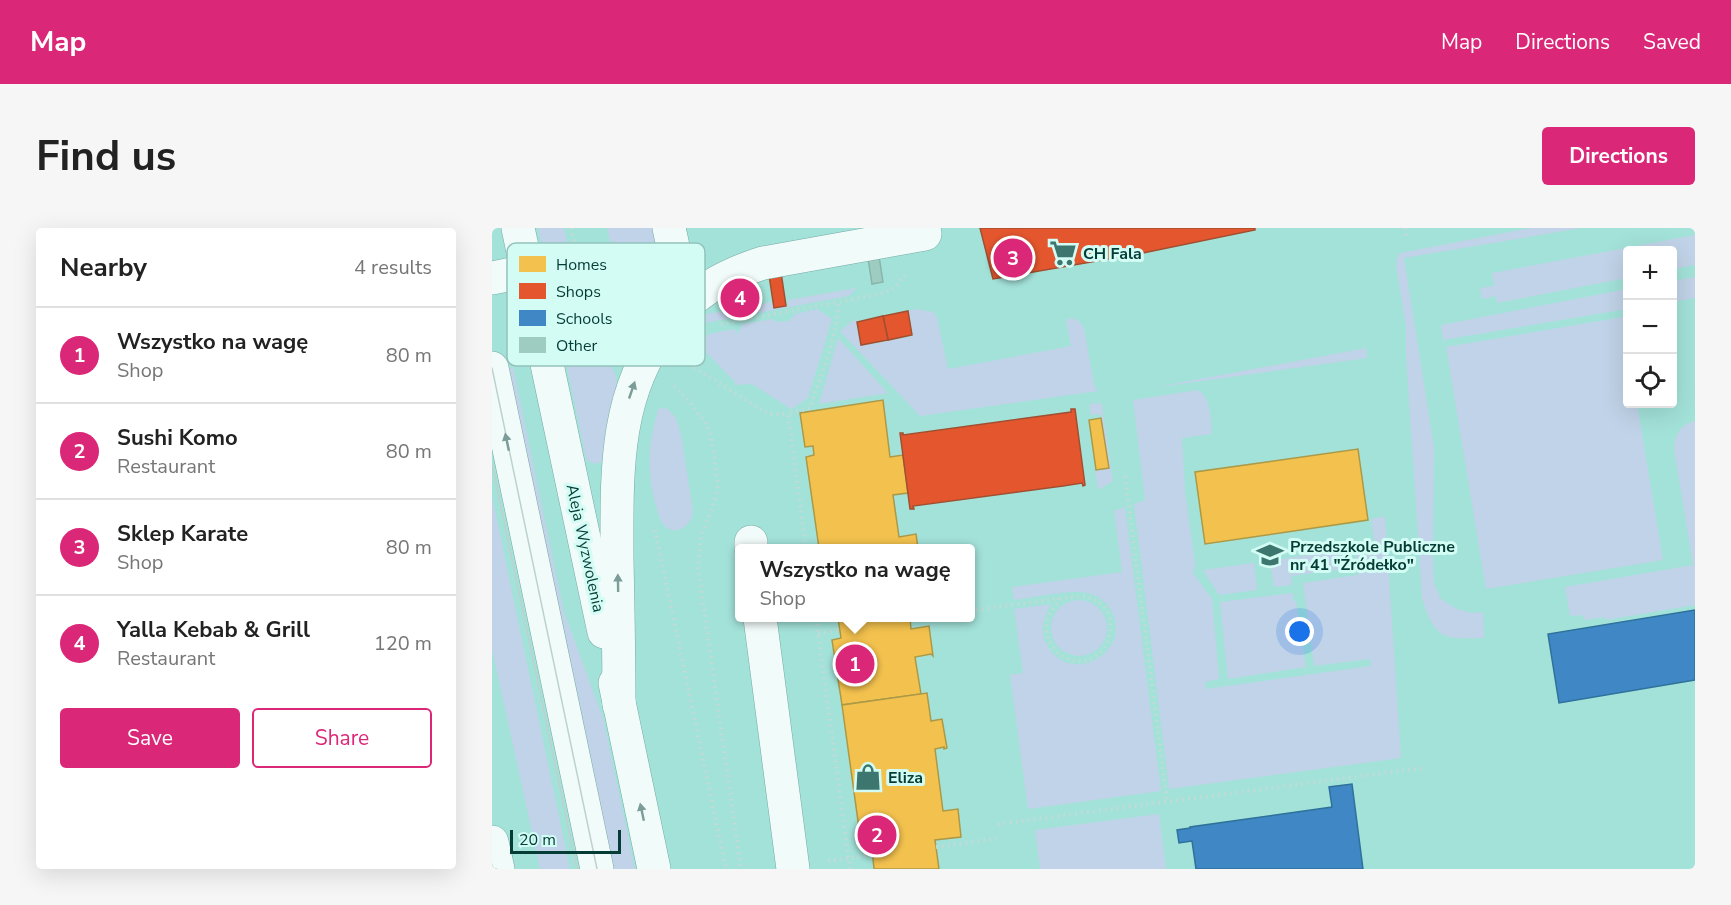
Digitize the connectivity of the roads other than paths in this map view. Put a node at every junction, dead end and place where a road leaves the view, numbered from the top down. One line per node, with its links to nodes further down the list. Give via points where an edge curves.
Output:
1 (518, 228): 4 (street, Aleja Wyzwolenia)
2 (669, 228): 5 (street)
3 (924, 228): 8 (street, via 925,234 763,263 738,271)
4 (521, 243)
5 (672, 243)
6 (507, 275): 7 (street)
7 (492, 278)
8 (705, 290)
9 (547, 366): 14 (street, Aleja Wyzwolenia)
10 (642, 366): 14 (street, one-way to 10, via 620,447 627,404)
11 (492, 368): 19 (street, one-way to 11)
12 (492, 464): 18 (street)
13 (761, 622): 16 (street)
14 (619, 705): 20 (street, Aleja Wyzwolenia, one-way to 14)
15 (492, 842): 17 (street)
16 (807, 866)
17 (498, 869)
18 (577, 869)
19 (597, 869)
20 (654, 869)

